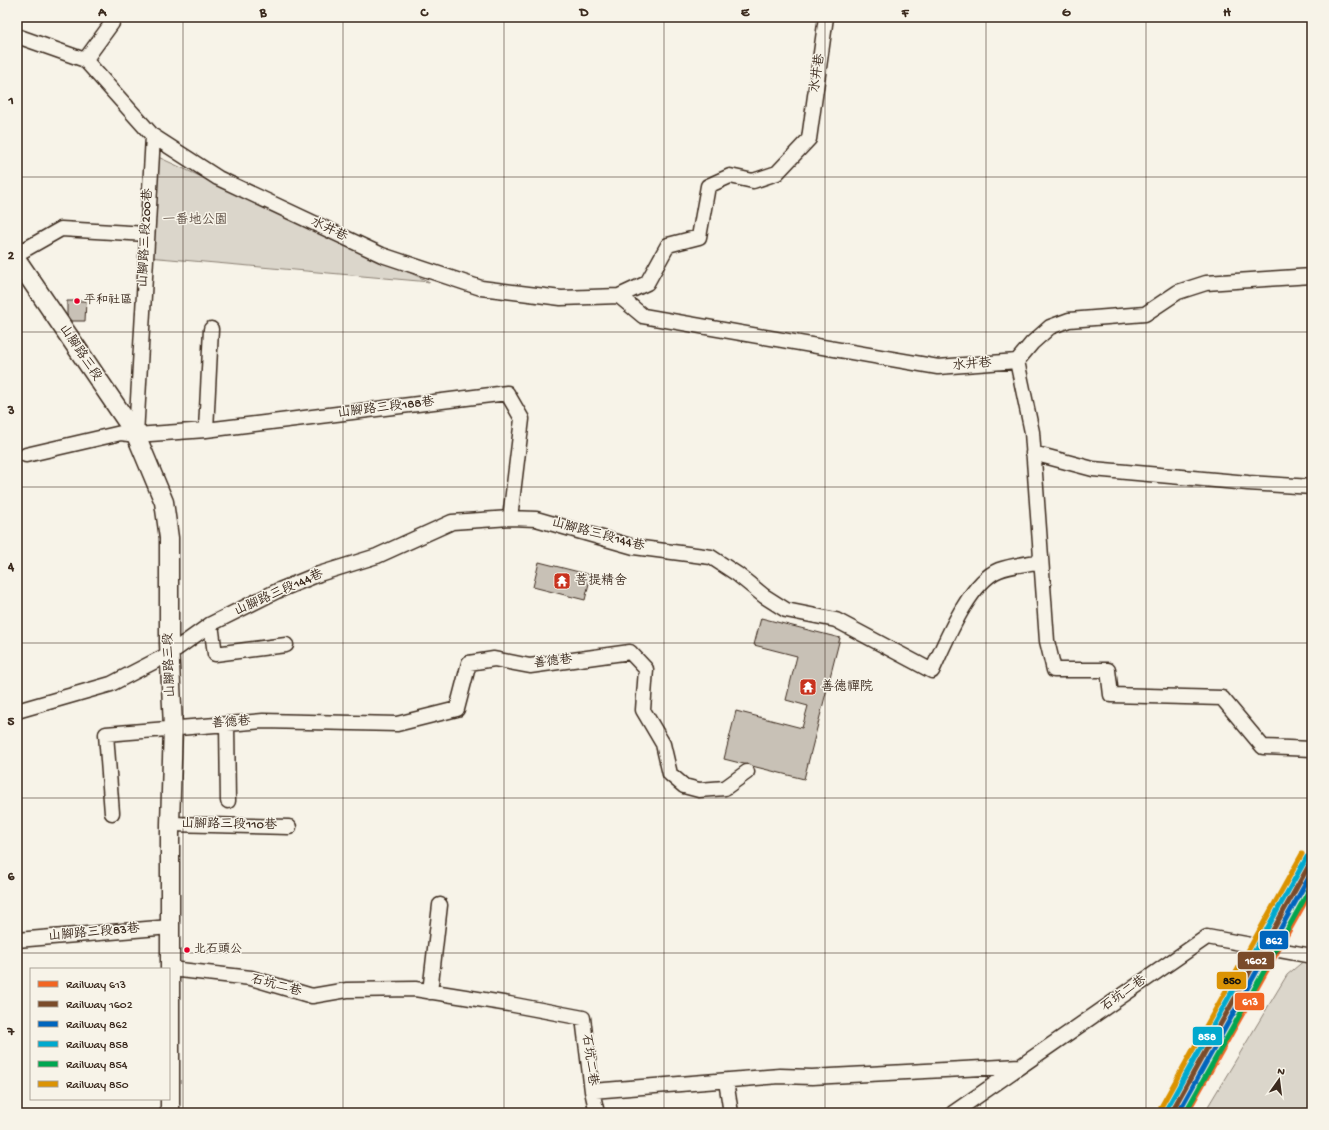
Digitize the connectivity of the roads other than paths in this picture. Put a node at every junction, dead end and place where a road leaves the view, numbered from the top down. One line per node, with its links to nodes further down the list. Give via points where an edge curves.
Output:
1 (112, 17): 4 (street, via 112,23)
2 (826, 17): 10 (street, 水井巷, via 809,139 777,173 753,181 730,176 708,186 699,237 668,244 647,283)
3 (17, 36): 4 (street)
4 (85, 60): 5 (street, 水井巷)
5 (152, 136): 6 (street, 山腳路三段200巷); 10 (street, 水井巷, via 218,178 382,255 481,288 561,298)
6 (147, 234): 7 (street, via 61,229); 14 (street, 山腳路三段200巷)
7 (17, 254)
8 (17, 260): 14 (main road, 山腳路三段)
9 (1312, 276): 12 (street, via 1206,283 1178,292 1145,314 1069,320 1050,327)
10 (619, 296): 12 (street, 水井巷, via 643,316 938,367)
11 (211, 329): 13 (street)
12 (1017, 361): 15 (street, via 1032,432)
13 (206, 430): 14 (street, 山腳路三段188巷); 18 (street, 山腳路三段188巷, via 507,393 522,419)
14 (136, 435): 16 (street, 山腳路三段188巷, via 121,433); 22 (main road, 山腳路三段, via 164,502 169,538)
15 (1033, 453): 17 (street, via 1093,469); 19 (street)
16 (26, 455)
17 (1312, 487)
18 (510, 518): 19 (street, 山腳路三段144巷, via 536,519 634,546 711,557 786,610 836,620 932,671 949,634 978,585 998,571); 20 (street, 山腳路三段144巷, via 452,522 377,556 319,574 277,591)
19 (1041, 560): 26 (street, via 1047,642 1054,670 1108,670 1111,695 1222,698 1263,747)
20 (211, 624): 21 (street, via 215,654); 22 (street, 山腳路三段144巷)
21 (286, 645)
22 (170, 654): 23 (street, 山腳路三段144巷, via 111,684); 25 (main road, 山腳路三段)
23 (17, 712)
24 (227, 724): 25 (street, 善德巷); 27 (street, 善德巷, via 290,721 397,724 457,708 469,663 494,659 530,666 630,652 646,669 643,710 663,744 670,774 684,786 699,790 725,788); 28 (street)
25 (173, 727): 29 (street, 善德巷, via 106,734); 30 (main road, 山腳路三段)
26 (1312, 749)
27 (747, 772)
28 (228, 801)
29 (112, 813)
30 (170, 824): 31 (street, 山腳路三段110巷); 33 (main road, 山腳路三段)
31 (289, 826)
32 (440, 904): 37 (street)
33 (170, 927): 34 (street, 山腳路三段83巷); 36 (main road, 山腳路三段)
34 (17, 940)
35 (1312, 956): 38 (street, 石坑二巷, via 1207,937)
36 (171, 969): 37 (street, 石坑二巷, via 251,978 312,996 347,990); 41 (main road, 山腳路三段)
37 (430, 992): 40 (street, 石坑二巷, via 583,1018)
38 (1020, 1066): 39 (street, 石坑二巷, via 812,1077 780,1076); 44 (street, 石坑二巷)
39 (726, 1082): 40 (street, 石坑二巷); 43 (street)
40 (592, 1091): 42 (street)
41 (170, 1113)
42 (597, 1113)
43 (731, 1113)
44 (953, 1113)

